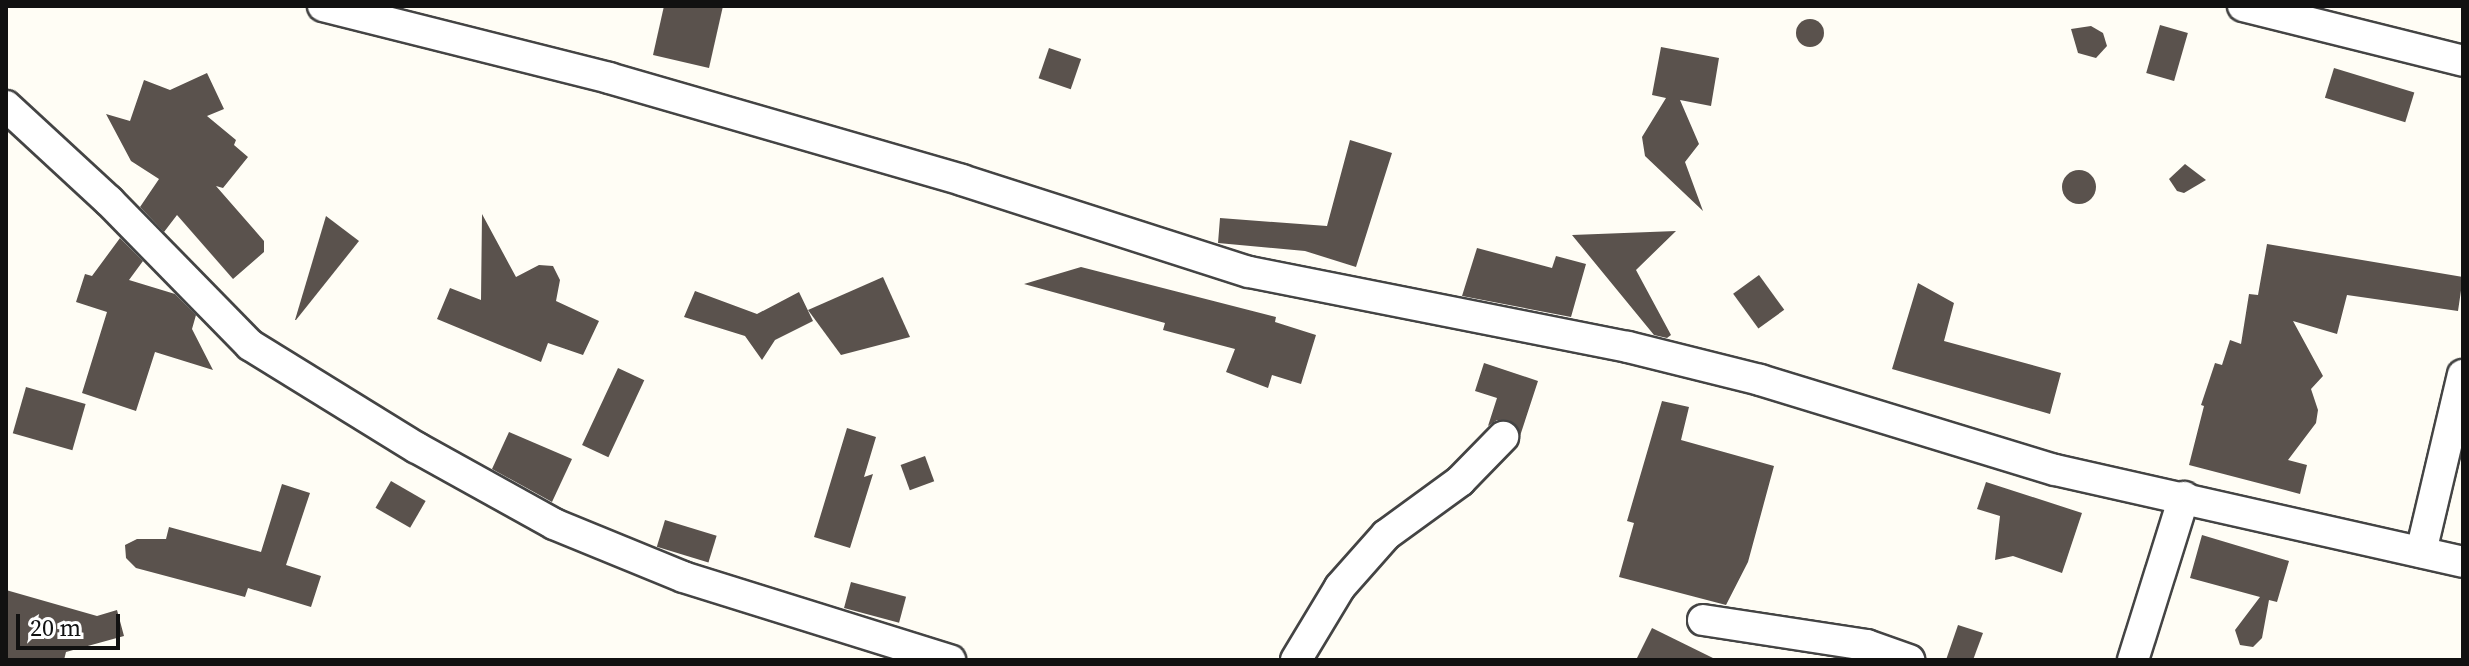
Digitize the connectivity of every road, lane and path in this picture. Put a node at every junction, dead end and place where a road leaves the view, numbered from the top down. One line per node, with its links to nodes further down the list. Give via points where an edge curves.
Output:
1 (323, 6): 7 (street, via 624,83 962,180 1249,272 1628,347 1760,380 2055,470)
2 (2243, 6): 3 (street)
3 (2463, 61)
4 (6, 106): 11 (street, via 109,201 250,345 405,440 554,524 683,577)
5 (2463, 375): 8 (street)
6 (1503, 437): 12 (street, via 1460,481 1386,535 1340,587)
7 (2184, 497): 8 (street); 14 (street)
8 (2421, 552): 9 (street)
9 (2463, 562)
10 (1703, 620): 13 (street, via 1867,645)
11 (940, 659)
12 (1296, 660)
13 (1909, 660)
14 (2133, 660)

